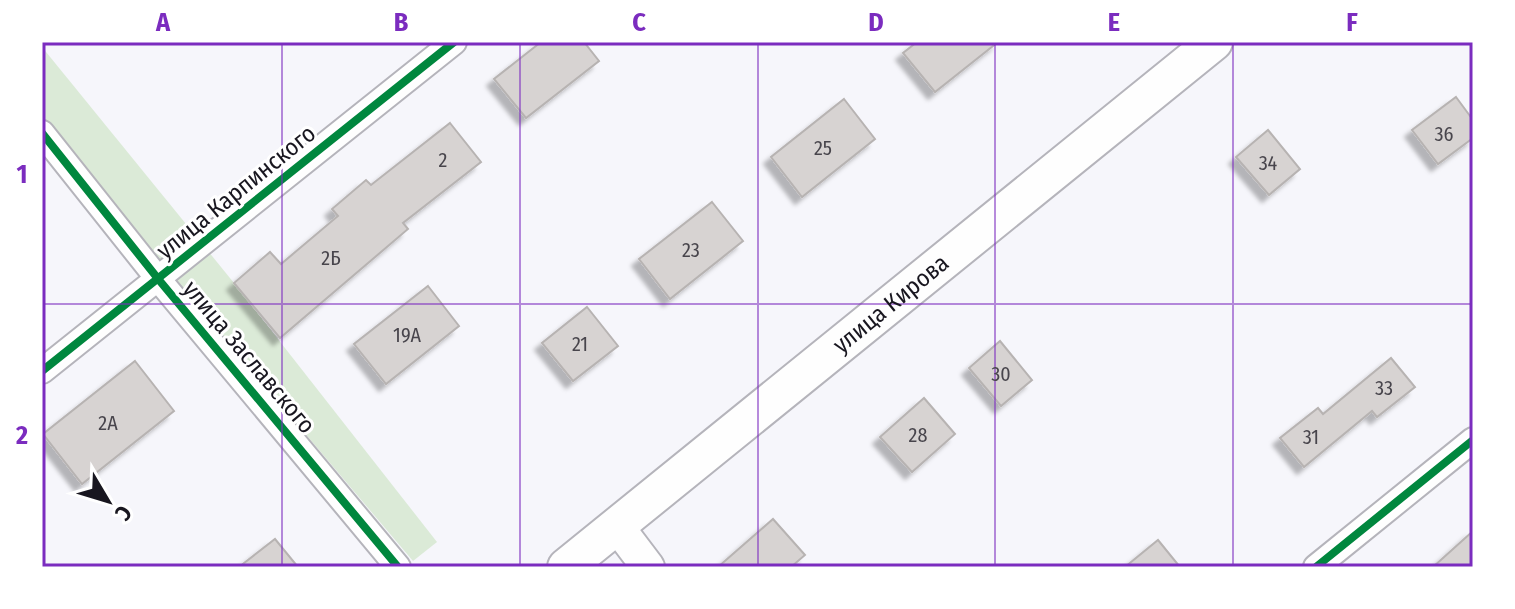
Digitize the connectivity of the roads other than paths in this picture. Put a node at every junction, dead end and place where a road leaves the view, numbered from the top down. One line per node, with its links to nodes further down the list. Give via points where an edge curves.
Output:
1 (454, 42): 4 (street, улица Карпинского)
2 (1214, 42): 7 (main road, улица Кирова)
3 (42, 133): 4 (street, улица Заславского)
4 (159, 280): 5 (street, улица Карпинского); 8 (street, улица Заславского)
5 (42, 371)
6 (1473, 440): 11 (street)
7 (617, 526): 9 (main road, улица Кирова); 10 (street)
8 (398, 567)
9 (566, 567)
10 (648, 567)
11 (1316, 567)

